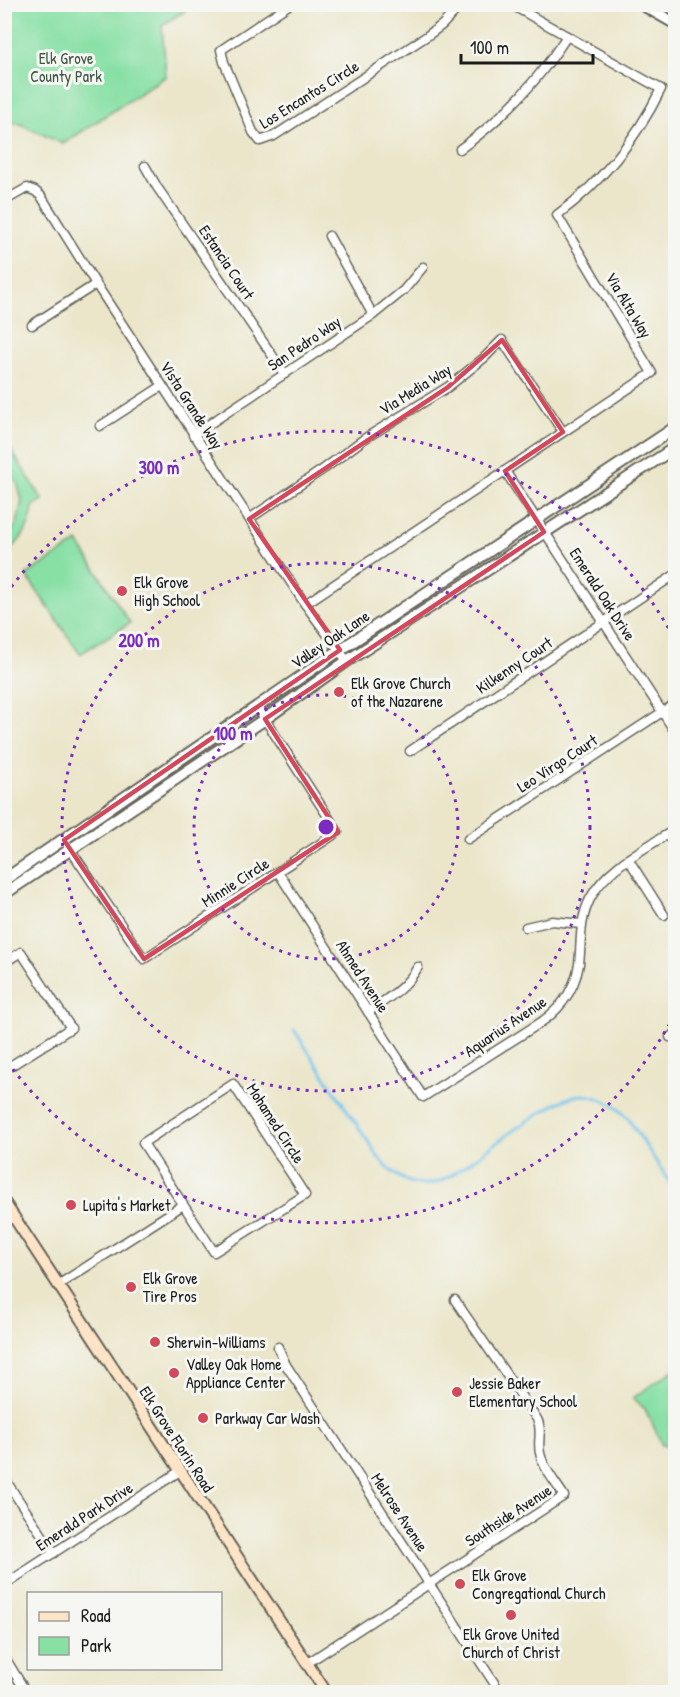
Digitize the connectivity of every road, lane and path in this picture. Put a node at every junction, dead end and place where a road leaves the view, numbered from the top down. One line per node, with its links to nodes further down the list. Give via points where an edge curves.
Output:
1 (290, 4): 2 (street, Los Encantos Circle, via 221,51 260,141 274,136 427,36)
2 (462, 4)
3 (510, 4): 5 (street, Via Alta Way)
4 (641, 4): 6 (street)
5 (520, 7): 7 (street, Via Alta Way)
6 (675, 24)
7 (567, 36): 8 (street, via 521,97); 20 (street, Via Alta Way, via 661,89 641,127 616,161 557,215 652,373)
8 (460, 149)
9 (146, 166): 16 (street, Estancia Court)
10 (4, 201): 13 (street, Vista Grande Way, via 27,188 35,190)
11 (329, 236): 14 (street)
12 (423, 267): 14 (street, San Pedro Way, via 404,291)
13 (96, 284): 15 (street); 17 (street, Vista Grande Way)
14 (374, 315): 16 (street, San Pedro Way)
15 (32, 325)
16 (285, 374): 21 (street, San Pedro Way)
17 (162, 386): 18 (street); 21 (street, Vista Grande Way)
18 (100, 426)
19 (675, 428): 25 (street, Valley Oak Lane)
20 (563, 432): 23 (street, Via Alta Way); 24 (street, Via Media Way, via 502,340 448,387 364,439)
21 (194, 435): 24 (street, Vista Grande Way)
22 (675, 447): 26 (street, Valley Oak Lane)
23 (505, 471): 25 (street, Emerald Oak Drive); 28 (street, Via Alta Way)
24 (249, 519): 28 (street, Vista Grande Way)
25 (536, 519): 26 (street, Emerald Oak Drive); 30 (street, Valley Oak Lane)
26 (544, 532): 29 (street, Emerald Oak Drive); 31 (street, Valley Oak Lane)
27 (675, 574): 29 (street, Kilkenny Court)
28 (304, 604): 30 (street, Vista Grande Way)
29 (604, 623): 34 (street, Emerald Oak Drive); 37 (street, Kilkenny Court)
30 (340, 650): 31 (street, Vista Grande Way); 33 (street, Valley Oak Lane)
31 (347, 661): 35 (street, Valley Oak Lane)
32 (675, 704): 34 (street, Leo Virgo Court)
33 (257, 707): 35 (street, Minnie Circle); 40 (street, Valley Oak Lane)
34 (662, 712): 36 (street, Emerald Oak Drive); 39 (street, Leo Virgo Court)
35 (265, 719): 40 (street, Valley Oak Lane); 42 (street, Minnie Circle, via 338,832)
36 (675, 733)
37 (410, 751)
38 (675, 829): 41 (street, Aquarius Avenue)
39 (468, 839)
40 (67, 845): 42 (street, Minnie Circle, via 144,959); 43 (street, Valley Oak Lane); 44 (street, Valley Oak Lane)
41 (629, 860): 45 (street); 46 (street, Aquarius Avenue, via 596,888)
42 (278, 872): 50 (street, Ahmed Avenue)
43 (4, 880)
44 (4, 894)
45 (664, 915)
46 (581, 924): 47 (street, via 552,921); 52 (street, Aquarius Avenue, via 577,976 556,1010)
47 (526, 927)
48 (4, 963): 51 (street, via 21,952 71,1028)
49 (418, 967): 50 (street, via 400,991)
50 (368, 1012): 52 (street, Ahmed Avenue)
51 (4, 1070)
52 (423, 1097)
53 (6, 1206): 55 (main road, Elk Grove Florin Road)
54 (183, 1206): 54 (street, Mohamed Circle, via 142,1143 233,1084 305,1194 214,1252); 55 (street)
55 (58, 1285): 58 (main road, Elk Grove Florin Road)
56 (456, 1300): 61 (street, Southside Avenue, via 537,1419 542,1460 564,1496)
57 (278, 1347): 61 (street, Melrose Avenue)
58 (180, 1471): 60 (street, Emerald Park Drive); 64 (main road, Elk Grove Florin Road)
59 (4, 1478): 60 (street)
60 (54, 1553): 62 (street, Emerald Park Drive)
61 (429, 1584): 64 (street, Southside Avenue); 67 (street, Melrose Avenue)
62 (4, 1585)
63 (4, 1656): 65 (street)
64 (306, 1664): 66 (main road, Elk Grove Florin Road)
65 (26, 1692)
66 (326, 1692)
67 (500, 1692)

